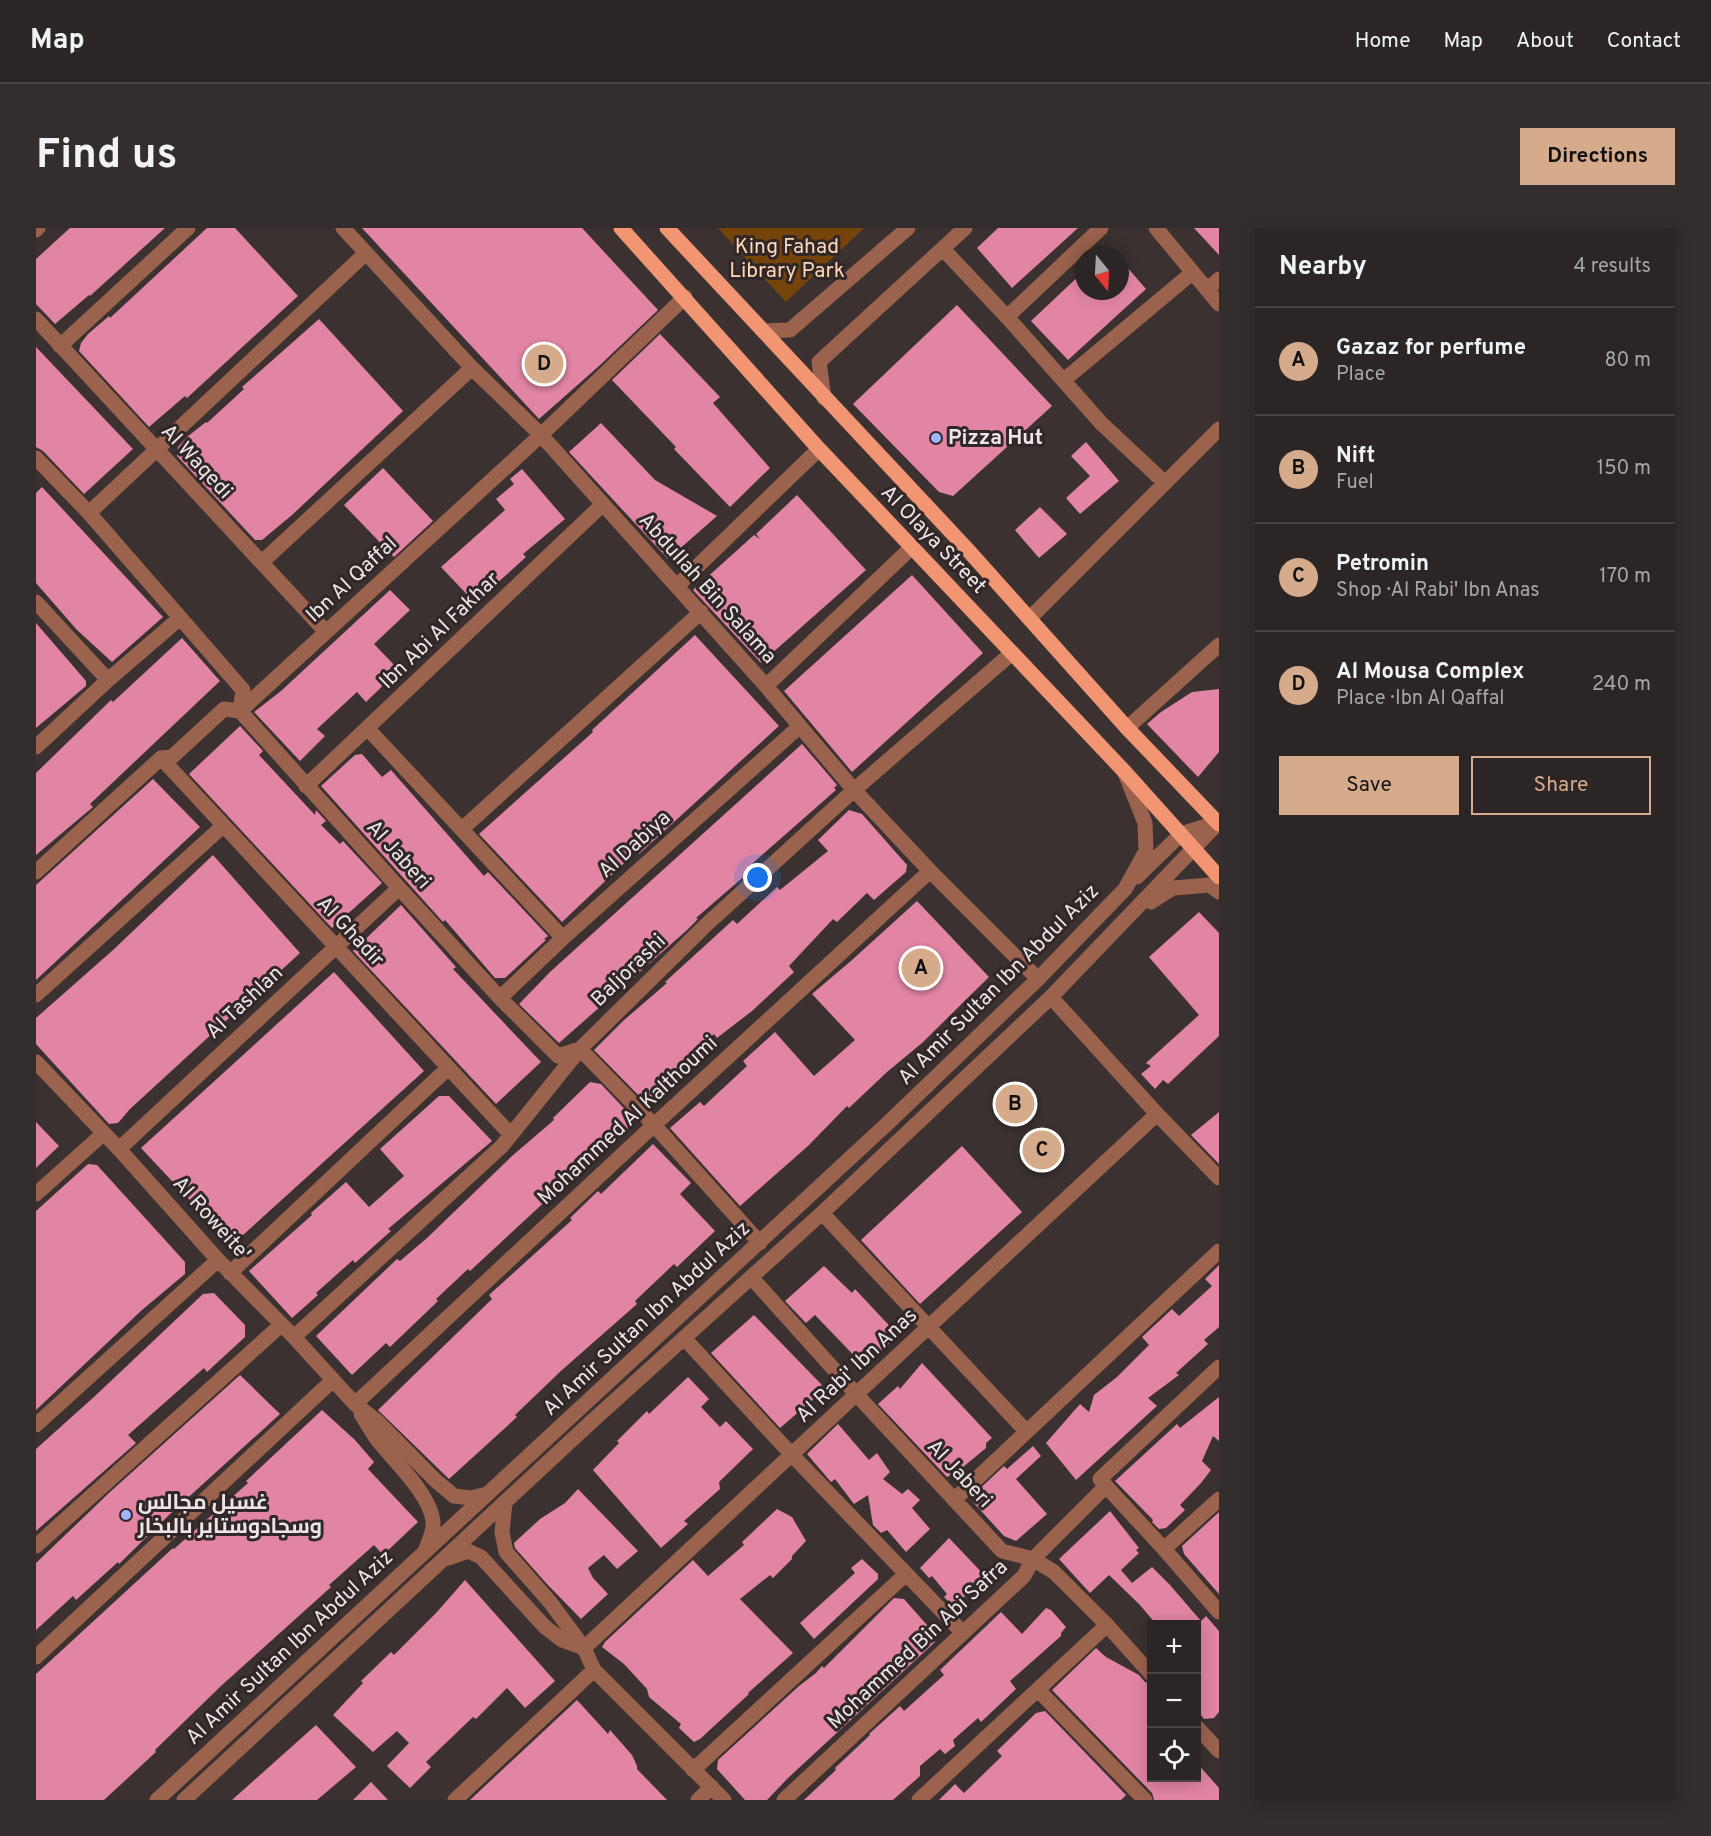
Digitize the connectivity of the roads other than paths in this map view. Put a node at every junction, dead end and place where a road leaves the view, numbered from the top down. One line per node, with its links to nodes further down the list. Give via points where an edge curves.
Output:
1 (188, 228): 19 (street)
2 (343, 228): 10 (street, Abdullah Bin Salama)
3 (621, 228): 14 (main road, Al Olaya Street)
4 (667, 228): 18 (main road, Al Olaya Street)
5 (908, 228): 18 (street, via 790,330)
6 (965, 228): 9 (street)
7 (1101, 228): 16 (street)
8 (1156, 228): 11 (street)
9 (943, 249): 16 (street); 22 (street, via 819,362)
10 (366, 253): 20 (street, Abdullah Bin Salama); 26 (street)
11 (1192, 273): 13 (street); 21 (street)
12 (1219, 279): 13 (street)
13 (1207, 290): 15 (street)
14 (685, 297): 24 (street, Ibn Al Qaffal); 25 (main road, Al Olaya Street)
15 (1219, 304)
16 (1007, 317): 21 (street)
17 (36, 319): 19 (street, Al Waqedi)
18 (763, 332): 22 (main road, Al Olaya Street)
19 (60, 346): 26 (street, Al Waqedi)
20 (472, 368): 24 (street, Abdullah Bin Salama); 32 (street)
21 (1064, 380): 28 (street, via 1101,423)
22 (824, 398): 37 (main road, Al Olaya Street)
23 (1219, 429): 28 (street)
24 (541, 435): 29 (street, Abdullah Bin Salama); 38 (street, Ibn Al Qaffal)
25 (819, 449): 31 (main road, Al Olaya Street); 33 (street)
26 (156, 450): 30 (street); 32 (street, Al Waqedi)
27 (36, 458): 30 (street)
28 (1165, 483): 37 (street)
29 (602, 505): 33 (street, Abdullah Bin Salama); 46 (street, Ibn Abi Al Fakhar)
30 (89, 513): 36 (street)
31 (911, 548): 40 (main road, Al Olaya Street); 42 (street)
32 (262, 562): 38 (street, Al Waqedi)
33 (677, 586): 35 (street, Abdullah Bin Salama)
34 (36, 602): 41 (street)
35 (701, 612): 42 (street, Abdullah Bin Salama); 54 (street)
36 (180, 618): 41 (street); 43 (street, via 243,690)
37 (1030, 618): 45 (main road, Al Olaya Street)
38 (327, 632): 43 (street, Ibn Al Qaffal)
39 (1219, 645): 45 (street)
40 (1012, 653): 49 (main road, Al Olaya Street); 51 (street, Baljorashi)
41 (108, 680): 47 (street)
42 (766, 686): 44 (street, Abdullah Bin Salama)
43 (240, 711): 48 (street, Ibn Al Qaffal, via 224,709 172,757); 50 (street, Al Jaberi)
44 (800, 726): 51 (street, Abdullah Bin Salama); 64 (street, Al Dabiya)
45 (1127, 728): 52 (main road, Al Olaya Street)
46 (368, 729): 50 (street, Ibn Abi Al Fakhar); 54 (street)
47 (36, 747)
48 (160, 758): 53 (street, Al Ghadir); 58 (street, Ibn Al Qaffal)
49 (1124, 771): 55 (main road, Al Olaya Street); 61 (street, Al Amir Sultan Ibn Abdul Aziz, via 1146,824 1146,851)
50 (306, 786): 60 (street, Al Jaberi)
51 (854, 790): 57 (street, Abdullah Bin Salama); 70 (street, Baljorashi, via 707,924)
52 (1219, 823): 55 (street); 56 (street, Al Amir Sultan Ibn Abdul Aziz)
53 (223, 826): 65 (street, Al Ghadir); 67 (street)
54 (462, 829): 64 (street)
55 (1181, 834): 56 (main road, Al Olaya Street); 61 (street)
56 (1193, 850): 59 (main road, Al Olaya Street); 63 (street, Al Amir Sultan Ibn Abdul Aziz)
57 (930, 871): 66 (street, Abdullah Bin Salama); 74 (street, Mohammed Al Kalthoumi)
58 (36, 872)
59 (1219, 877)
60 (399, 888): 65 (street, Al Tashlan); 69 (street, Al Jaberi)
61 (1125, 889): 66 (street, Al Amir Sultan Ibn Abdul Aziz)
62 (1219, 892): 63 (street, Al Amir Sultan Ibn Abdul Aziz, via 1210,885 1173,888)
63 (1130, 915): 68 (street, Al Amir Sultan Ibn Abdul Aziz)
64 (563, 938): 69 (street, Al Dabiya)
65 (336, 947): 72 (street, Al Ghadir); 77 (street, Al Tashlan)
66 (1038, 979): 81 (street, Al Amir Sultan Ibn Abdul Aziz)
67 (36, 995)
68 (1051, 997): 73 (street); 80 (street, Al Amir Sultan Ibn Abdul Aziz)
69 (500, 998): 70 (street, Al Jaberi, via 558,1056)
70 (580, 1049): 74 (street); 76 (street, Baljorashi)
71 (36, 1062): 75 (street, Al Roweite')
72 (447, 1069): 76 (street, Al Ghadir); 84 (street)
73 (1157, 1114): 78 (street); 87 (street, Al Rabi' Ibn Anas)
74 (654, 1125): 81 (street); 93 (street, Mohammed Al Kalthoumi)
75 (104, 1133): 77 (street, Al Roweite'); 79 (street)
76 (510, 1134): 88 (street, Baljorashi, via 502,1146)
77 (119, 1149): 83 (street, Al Roweite')
78 (1219, 1178)
79 (36, 1194)
80 (822, 1213): 85 (street, Al Amir Sultan Ibn Abdul Aziz); 87 (street)
81 (760, 1243): 98 (street, Al Amir Sultan Ibn Abdul Aziz)
82 (1219, 1251): 95 (street)
83 (218, 1260): 84 (street, Al Roweite'); 94 (street)
84 (230, 1273): 86 (street, Al Roweite')
85 (751, 1277): 89 (street, Al Amir Sultan Ibn Abdul Aziz); 92 (street, Al Jaberi)
86 (281, 1325): 88 (street, Al Roweite'); 102 (street)
87 (928, 1328): 92 (street, Al Rabi' Ibn Anas); 95 (street)
88 (294, 1337): 91 (street, Al Roweite')
89 (684, 1338): 96 (street); 101 (street, Al Amir Sultan Ibn Abdul Aziz)
90 (1219, 1367): 97 (street, Mohammed Bin Abi Safra, via 1100,1479)
91 (333, 1380): 93 (street, Al Roweite'); 112 (street)
92 (856, 1394): 96 (street, Al Rabi' Ibn Anas); 99 (street, Al Jaberi)
93 (355, 1404): 98 (street, via 454,1496 471,1498); 104 (street, via 377,1440 428,1506 434,1522)
94 (36, 1425)
95 (1026, 1431): 99 (street)
96 (792, 1455): 107 (street); 111 (street, Al Rabi' Ibn Anas)
97 (1106, 1486): 103 (street); 106 (street, Mohammed Bin Abi Safra)
98 (487, 1494): 104 (street, Al Amir Sultan Ibn Abdul Aziz)
99 (954, 1500): 106 (street, Al Jaberi, via 1002,1551)
100 (1219, 1500): 103 (street)
101 (505, 1503): 105 (street, Al Amir Sultan Ibn Abdul Aziz); 111 (street, via 502,1532 506,1552)
102 (36, 1546)
103 (1164, 1549): 108 (street)
104 (424, 1553): 120 (street, Al Amir Sultan Ibn Abdul Aziz)
105 (444, 1559): 111 (street, via 468,1551 481,1557 544,1627 562,1640); 121 (street, Al Amir Sultan Ibn Abdul Aziz)
106 (1033, 1559): 109 (street, Al Jaberi, via 1054,1572); 110 (street, Mohammed Bin Abi Safra, via 1024,1576)
107 (905, 1575): 110 (street); 118 (street)
108 (1219, 1612)
109 (1107, 1625): 114 (street, Al Jaberi); 115 (street)
110 (963, 1633): 125 (street, Mohammed Bin Abi Safra)
111 (584, 1648): 113 (street)
112 (36, 1657)
113 (594, 1670): 118 (street); 122 (street)
114 (1151, 1674)
115 (1038, 1690): 126 (street); 127 (street)
116 (1200, 1728): 117 (street)
117 (1216, 1740)
118 (693, 1770): 119 (street)
119 (712, 1787): 123 (street); 124 (street)
120 (157, 1800)
121 (184, 1800)
122 (455, 1800)
123 (698, 1800)
124 (724, 1800)
125 (784, 1800)
126 (919, 1800)
127 (1144, 1800)

